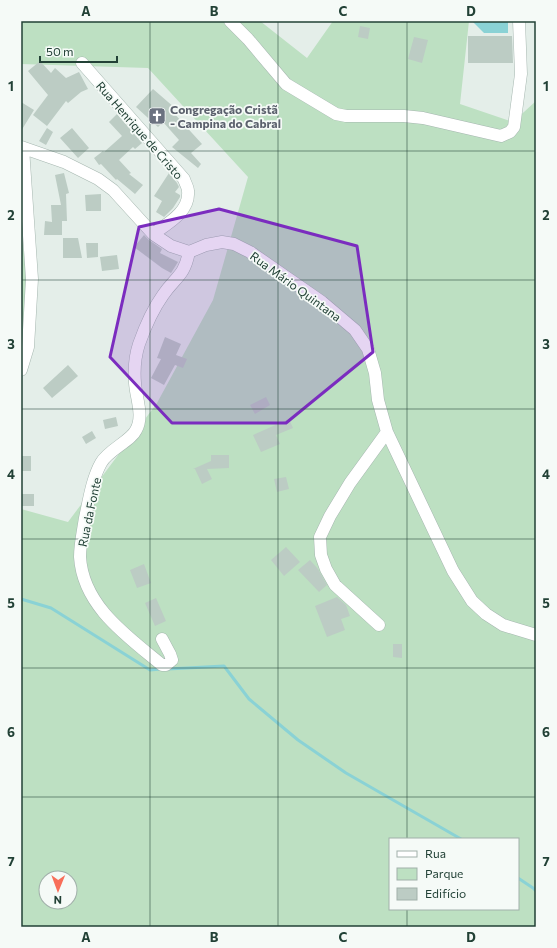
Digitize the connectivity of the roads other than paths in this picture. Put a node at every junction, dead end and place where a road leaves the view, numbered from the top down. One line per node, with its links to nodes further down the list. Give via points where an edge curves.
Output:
1 (230, 21): 2 (street, via 286,84 336,114 423,118 501,136 514,127 521,74)
2 (519, 21)
3 (82, 63): 5 (street, Rua Henrique de Cristo, via 184,179 188,190 182,212)
4 (22, 147): 5 (street, via 64,162 98,179 113,190); 7 (street, via 32,279 28,347)
5 (153, 234): 6 (street, via 171,246)
6 (189, 252): 8 (street, Rua Mário Quintana, via 222,242 234,244 250,252 322,302 355,330 368,349); 11 (street, Rua da Fonte, via 182,274 163,294 139,344 135,361 139,425 135,433 101,461 90,492 81,540 83,577 102,612 119,630 162,665 166,665 172,660)
7 (21, 370)
8 (387, 432): 9 (street, via 350,482 320,537 321,555 336,585); 10 (street, Rua Mário Quintana, via 453,571 472,602 503,625)
9 (379, 625)
10 (536, 635)
11 (162, 639)

